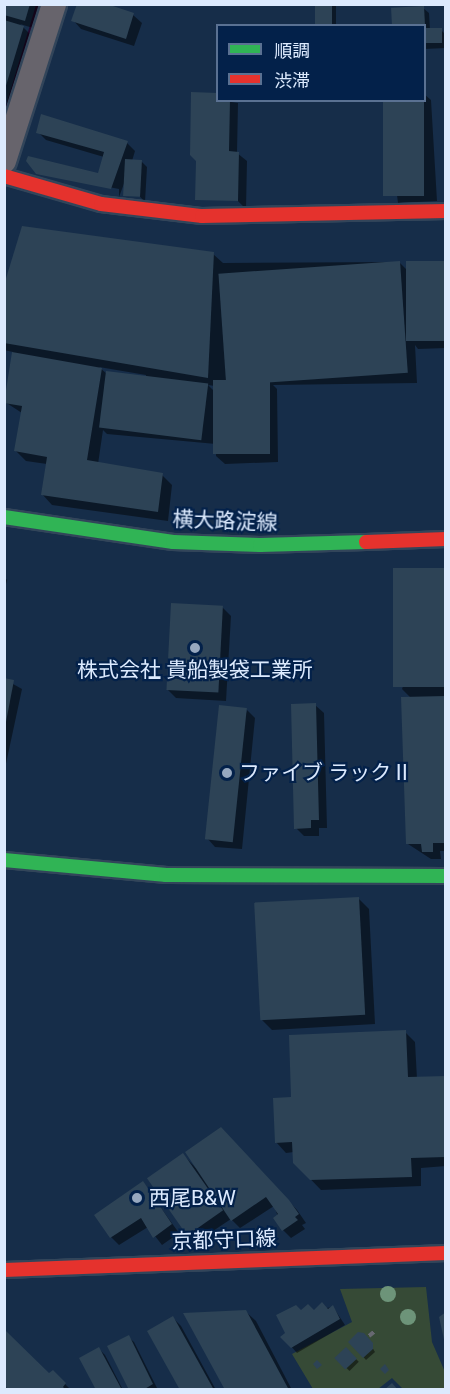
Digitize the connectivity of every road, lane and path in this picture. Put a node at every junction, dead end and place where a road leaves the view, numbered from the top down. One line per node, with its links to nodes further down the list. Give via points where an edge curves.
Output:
1 (54, 4): 2 (street)
2 (4, 161)
3 (4, 176): 4 (street, via 101,204 202,216)
4 (446, 211)
5 (4, 518): 6 (street, 横大路淀線, via 173,542 260,545)
6 (446, 539)
7 (4, 860): 8 (street, via 166,876)
8 (446, 876)
9 (446, 1253): 10 (street, 京都守口線)
10 (4, 1270)
11 (375, 1331): 12 (path)
12 (369, 1336)

